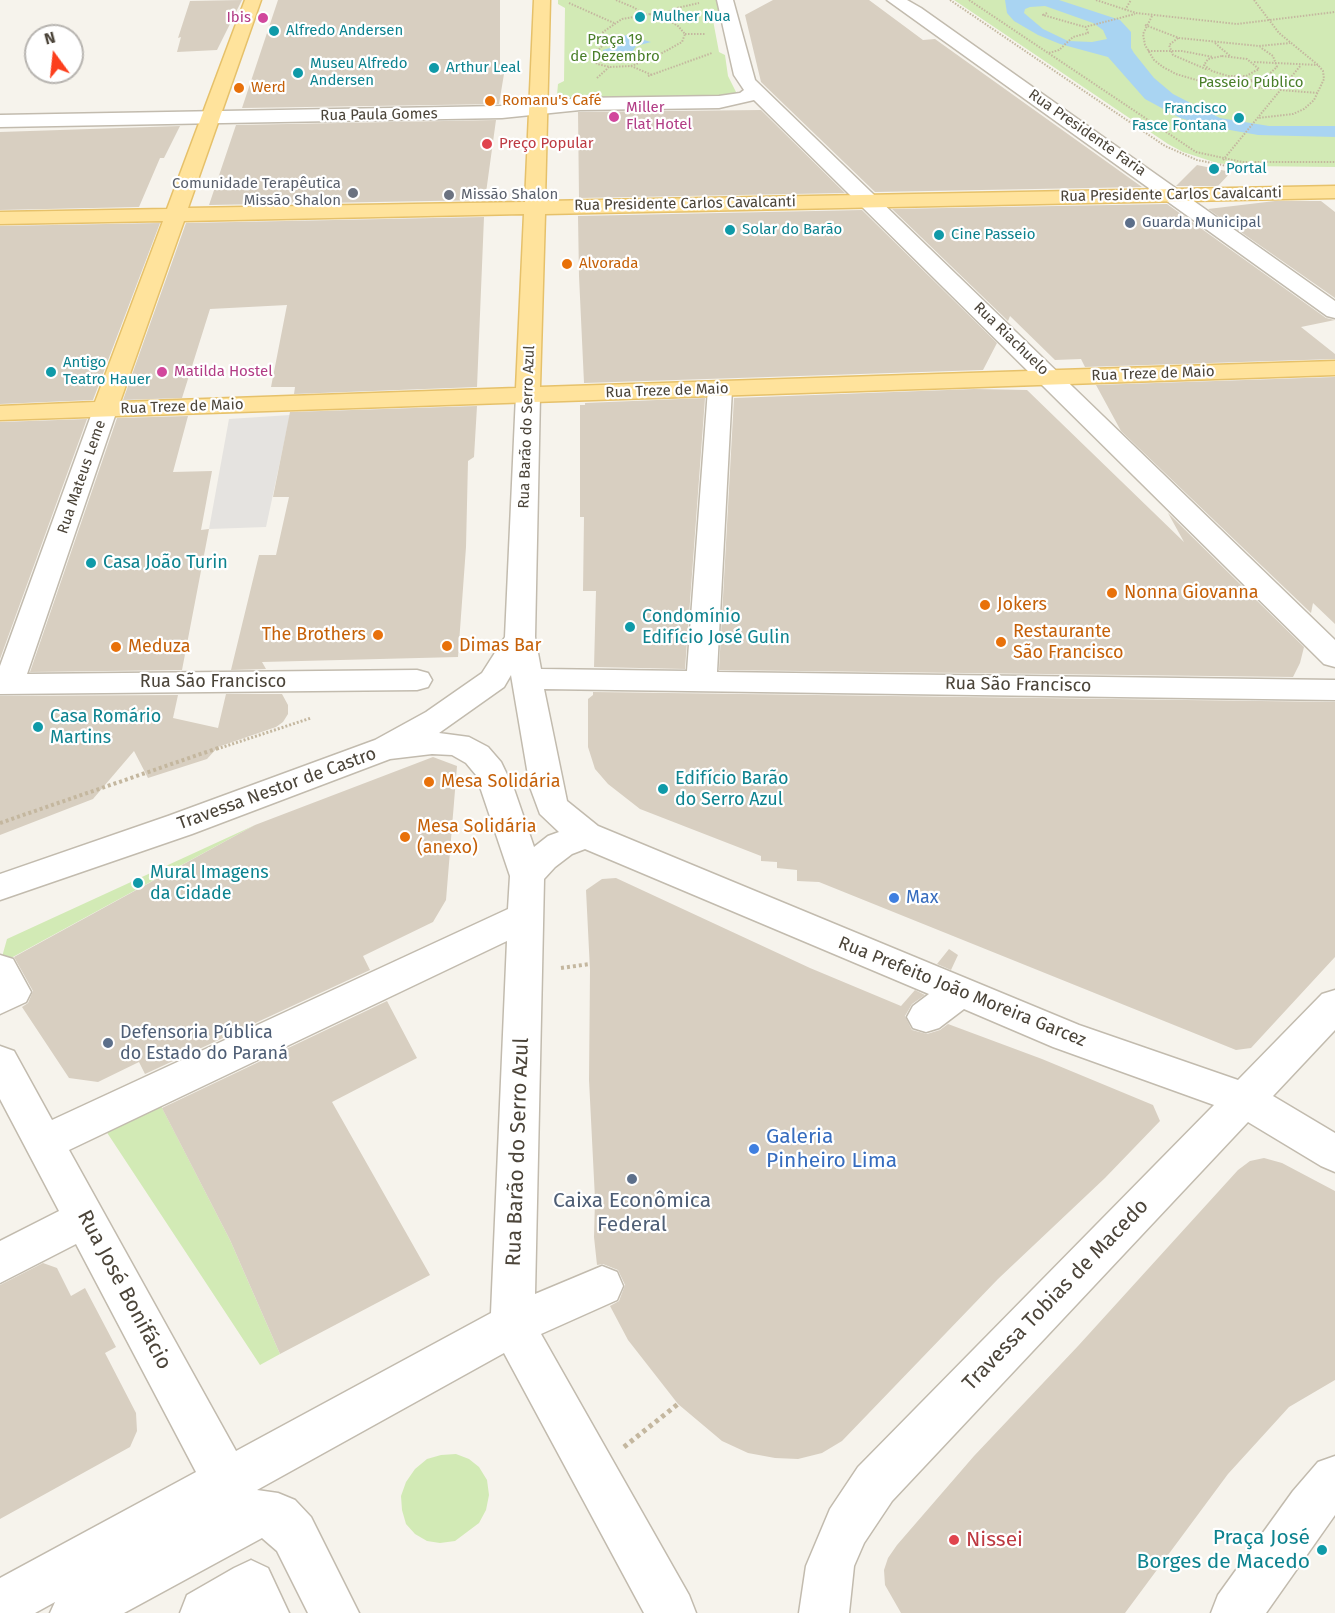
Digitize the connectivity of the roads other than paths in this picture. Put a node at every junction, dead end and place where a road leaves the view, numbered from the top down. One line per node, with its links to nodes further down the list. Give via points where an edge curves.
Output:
1 (254, 0): 8 (main road, Rua Mateus Leme)
2 (542, 0): 7 (main road, Rua Barão do Serro Azul)
3 (725, 0): 6 (street, Rua Riachuelo, via 736,14 743,75)
4 (895, 0): 12 (street, Rua Presidente Faria)
5 (916, 0): 11 (street)
6 (754, 90): 7 (street, Rua Paula Gomes, via 746,97 720,102 580,104); 13 (street, Rua Riachuelo)
7 (539, 109): 8 (street, Rua Paula Gomes); 14 (main road, Rua Barão do Serro Azul)
8 (210, 118): 9 (street, Rua Paula Gomes); 15 (main road, Rua Mateus Leme)
9 (0, 121)
10 (1335, 192): 11 (main road, Rua Presidente Carlos Cavalcanti)
11 (1203, 194): 12 (main road, Rua Presidente Carlos Cavalcanti); 17 (street)
12 (1173, 195): 13 (main road, Rua Presidente Carlos Cavalcanti); 18 (street, Rua Presidente Faria)
13 (870, 201): 14 (main road, Rua Presidente Carlos Cavalcanti); 20 (street, Rua Riachuelo)
14 (535, 207): 15 (main road, Rua Presidente Carlos Cavalcanti); 22 (main road, Rua Barão do Serro Azul)
15 (176, 214): 16 (main road, Rua Presidente Carlos Cavalcanti); 23 (main road, Rua Mateus Leme)
16 (0, 218)
17 (1335, 288)
18 (1335, 311)
19 (1335, 368): 20 (main road, Rua Treze de Maio)
20 (1050, 378): 21 (main road, Rua Treze de Maio); 26 (street, Rua Riachuelo)
21 (720, 389): 22 (main road, Rua Treze de Maio); 27 (street)
22 (528, 395): 23 (main road, Rua Treze de Maio); 25 (street, Rua Barão do Serro Azul)
23 (105, 410): 24 (main road, Rua Treze de Maio); 30 (street, Rua Mateus Leme)
24 (0, 414)
25 (520, 638): 28 (street, Rua Barão do Serro Azul); 32 (street, Travessa Nestor de Castro, via 493,680 445,715)
26 (1335, 657)
27 (702, 669): 28 (street, Rua São Francisco); 31 (street, Rua São Francisco)
28 (527, 679): 33 (street, Rua Barão do Serro Azul, via 552,806)
29 (417, 680): 30 (street, Rua São Francisco, via 345,692)
30 (3, 686)
31 (1335, 690)
32 (387, 748): 34 (street, Rua Barão do Serro Azul, via 458,744 477,755 490,770 498,789); 35 (street, Travessa Nestor de Castro)
33 (586, 835): 34 (street, via 560,845); 38 (street, Rua Prefeito João Moreira Garcez)
34 (527, 876): 36 (street, Rua Barão do Serro Azul)
35 (0, 887)
36 (526, 916): 44 (street); 49 (street, Rua Barão do Serro Azul)
37 (0, 969): 39 (street, via 13,993)
38 (960, 992): 41 (street); 43 (street, Rua Prefeito João Moreira Garcez, via 1066,1036)
39 (0, 999)
40 (1335, 1005): 43 (street, Travessa Tobias de Macedo)
41 (926, 1017)
42 (0, 1062): 44 (street, Rua José Bonifácio)
43 (1244, 1099): 45 (street, Rua Prefeito João Moreira Garcez); 58 (street, Travessa Tobias de Macedo, via 875,1484 847,1526 830,1566)
44 (44, 1143): 46 (street, Rua José Bonifácio)
45 (1335, 1154)
46 (85, 1218): 47 (street); 51 (street, Rua José Bonifácio)
47 (0, 1263)
48 (602, 1286): 49 (street)
49 (512, 1325): 51 (street); 57 (street)
50 (1335, 1479): 59 (street)
51 (237, 1500): 52 (street); 53 (street); 56 (street, via 262,1514 278,1517 294,1534)
52 (0, 1605)
53 (75, 1613)
54 (205, 1613): 55 (street, via 252,1585)
55 (264, 1613)
56 (334, 1613)
57 (671, 1613)
58 (824, 1613)
59 (1236, 1613)

